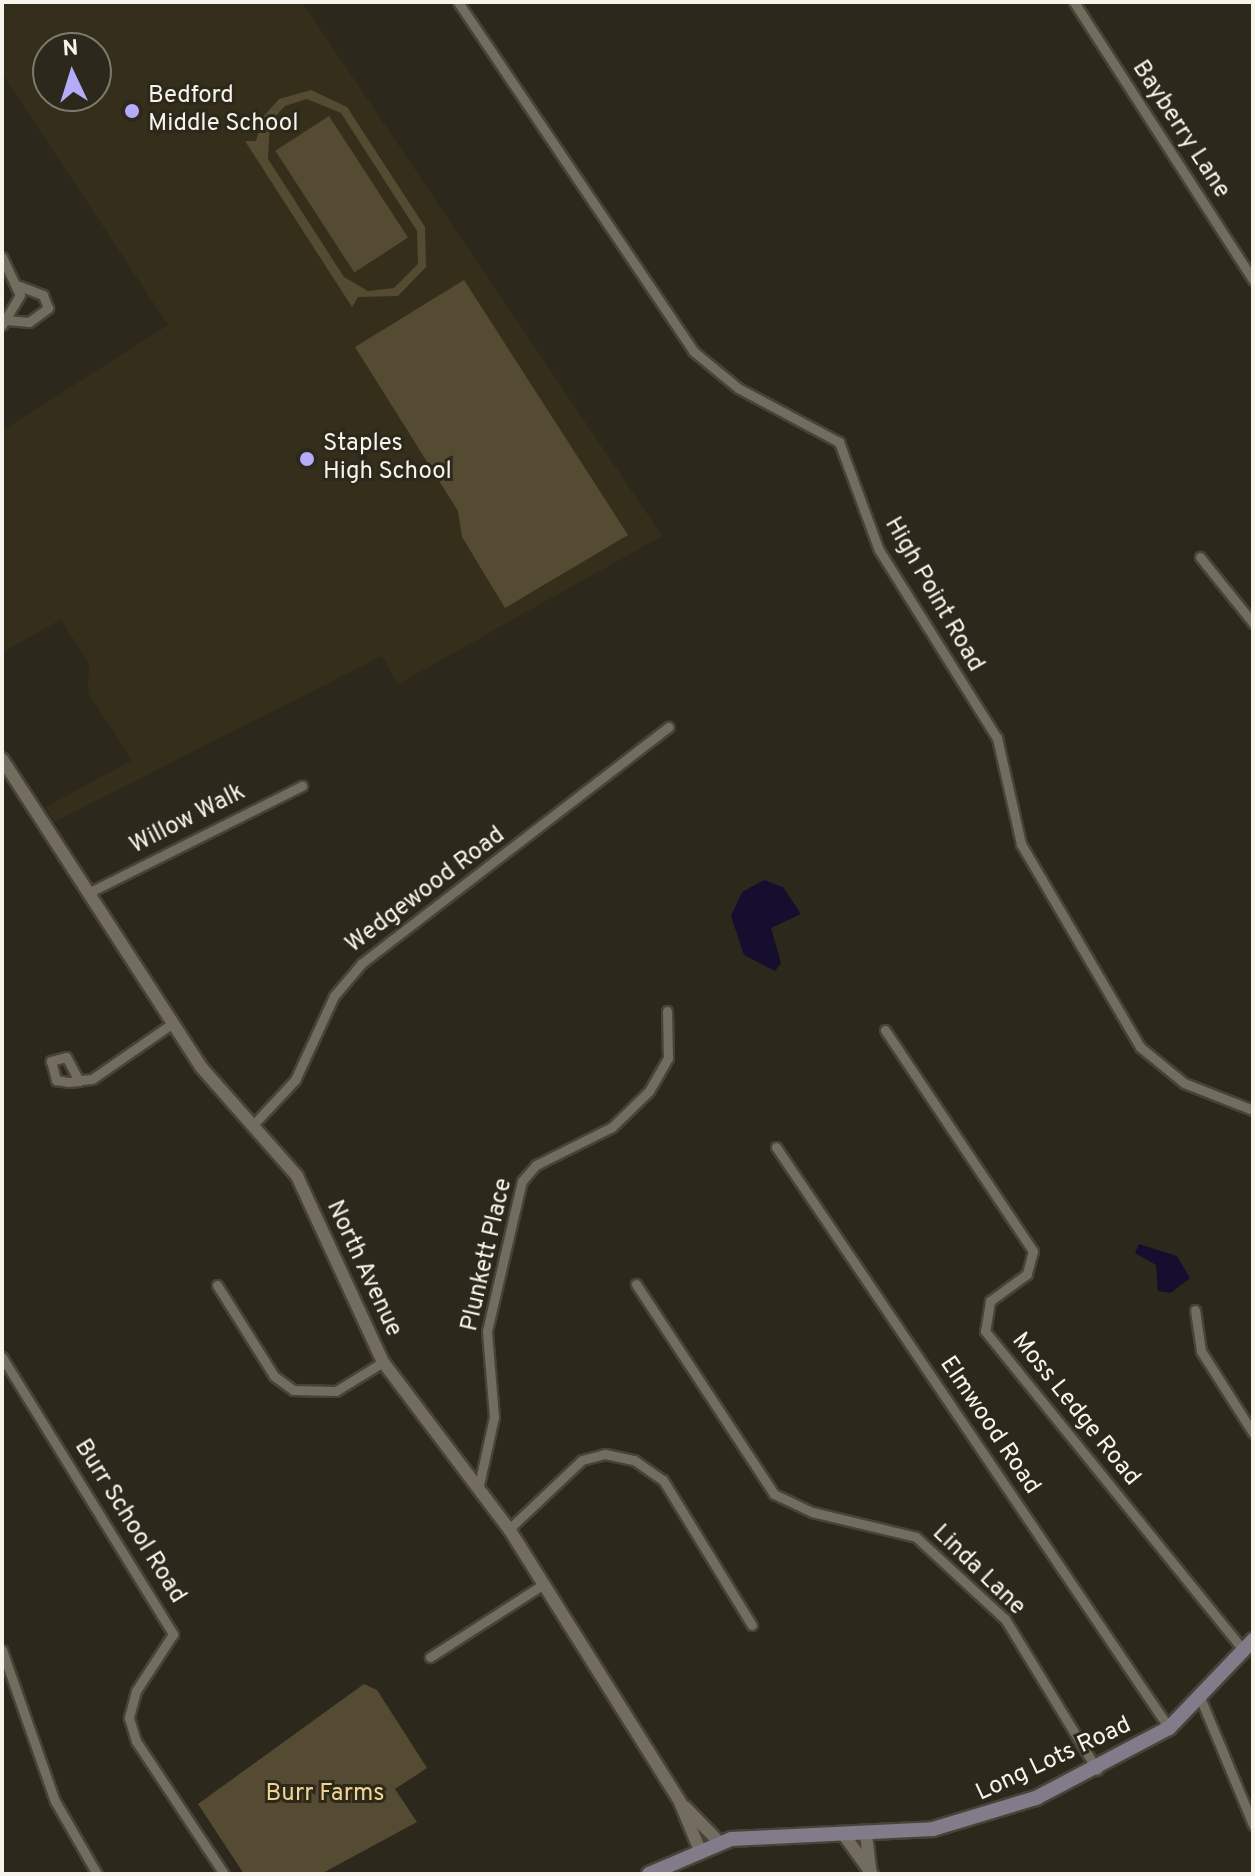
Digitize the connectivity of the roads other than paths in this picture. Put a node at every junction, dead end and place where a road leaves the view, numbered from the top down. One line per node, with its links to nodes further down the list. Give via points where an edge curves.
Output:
1 (458, 2): 17 (street, High Point Road, via 693,351 721,377 839,442 879,550 997,738 1021,844 1140,1047 1184,1083)
2 (1074, 2): 4 (street, Bayberry Lane)
3 (2, 257): 5 (street)
4 (1253, 280)
5 (19, 286): 6 (street); 6 (street, via 43,295 48,308 29,322)
6 (5, 323)
7 (1200, 557): 8 (street)
8 (1253, 623)
9 (669, 727): 18 (street, Wedgewood Road, via 362,963 334,996 295,1080)
10 (2, 759): 12 (street, North Avenue)
11 (302, 786): 12 (street, Willow Walk)
12 (92, 891): 14 (street, North Avenue)
13 (667, 1011): 26 (street, Plunkett Place, via 668,1058 649,1091 612,1127 536,1165 522,1181 487,1331 494,1417)
14 (173, 1023): 16 (street, via 135,1044 119,1066); 18 (street, North Avenue)
15 (885, 1030): 30 (street, Moss Ledge Road, via 1033,1251 1027,1274 990,1301 985,1331)
16 (79, 1081)
17 (1253, 1110)
18 (253, 1125): 24 (street, North Avenue, via 297,1176)
19 (776, 1147): 34 (street, Elmwood Road)
20 (636, 1284): 35 (street, Linda Lane, via 774,1494 812,1512 916,1537 1005,1619)
21 (217, 1285): 24 (street, via 274,1376 293,1390 336,1391)
22 (1195, 1310): 25 (street, via 1201,1351)
23 (2, 1357): 44 (street, Burr School Road, via 173,1634 136,1691 129,1718 136,1741)
24 (383, 1362): 26 (street, North Avenue)
25 (1253, 1433)
26 (479, 1485): 27 (street, North Avenue)
27 (509, 1529): 28 (street, North Avenue); 29 (street, via 582,1460 605,1454 634,1460 663,1480)
28 (542, 1585): 32 (street); 36 (street, North Avenue)
29 (752, 1625)
30 (1248, 1645): 33 (main road, Long Lots Road)
31 (2, 1650): 43 (street, via 55,1801)
32 (430, 1657)
33 (1199, 1695): 34 (main road, Long Lots Road); 37 (street)
34 (1169, 1728): 35 (main road, Long Lots Road)
35 (1097, 1770): 39 (main road, Long Lots Road, via 978,1819)
36 (680, 1802): 40 (street, North Avenue); 41 (street, North Avenue)
37 (1253, 1825)
38 (844, 1835): 39 (main road, Long Lots Road); 40 (main road, Long Lots Road); 42 (street)
39 (866, 1835): 42 (street)
40 (719, 1842): 41 (main road, Long Lots Road)
41 (699, 1848): 45 (main road, Long Lots Road)
42 (871, 1872)
43 (97, 1874)
44 (224, 1874)
45 (649, 1874)

